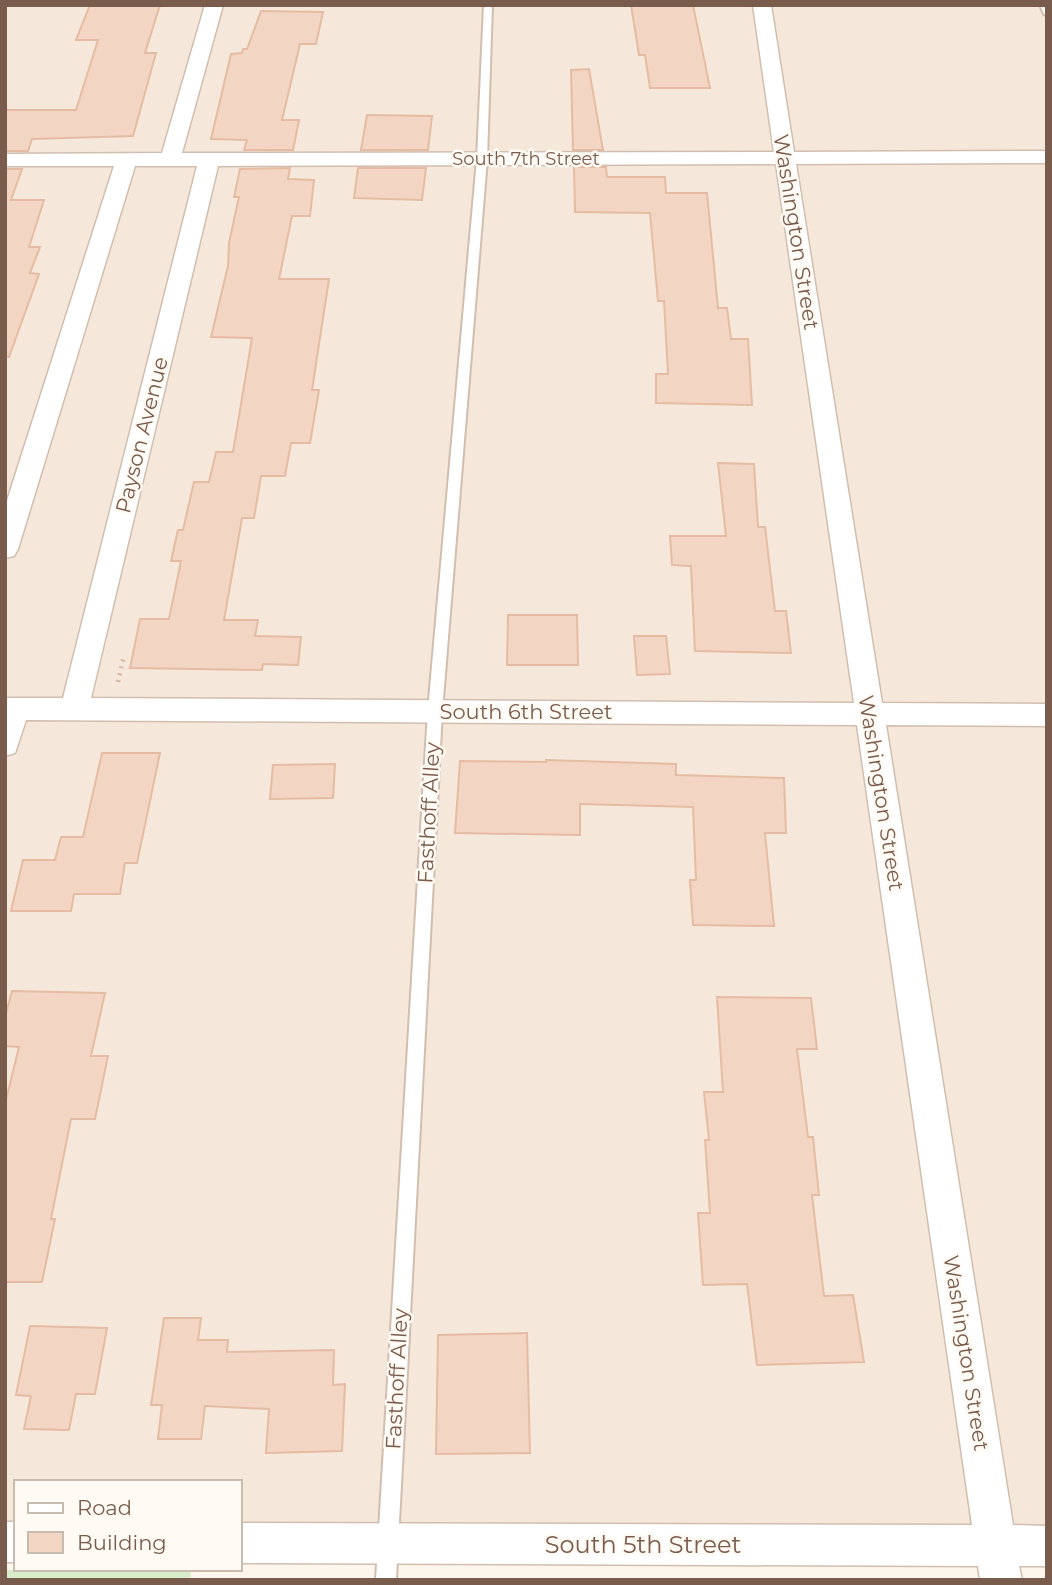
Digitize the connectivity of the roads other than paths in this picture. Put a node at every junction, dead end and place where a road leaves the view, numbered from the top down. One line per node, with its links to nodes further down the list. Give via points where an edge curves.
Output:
1 (214, 5): 11 (street)
2 (488, 5): 8 (lane, Fasthoff Alley)
3 (762, 5): 6 (street, Washington Street)
4 (1044, 5): 5 (lane)
5 (1047, 12)
6 (785, 158): 7 (street, South 7th Street); 8 (street, South 7th Street); 17 (street, Washington Street)
7 (1047, 158)
8 (482, 159): 12 (street, South 7th Street); 16 (lane, Fasthoff Alley)
9 (5, 160): 10 (street, South 7th Street)
10 (126, 160): 11 (street, South 7th Street); 13 (street)
11 (170, 160): 12 (street, South 7th Street)
12 (209, 160): 15 (street, Payson Avenue)
13 (5, 549)
14 (10, 709): 15 (street, South 6th Street); 19 (street)
15 (74, 710): 16 (street, South 6th Street)
16 (435, 712): 17 (street, South 6th Street); 22 (lane, Fasthoff Alley)
17 (869, 714): 18 (street, South 6th Street); 23 (street, Washington Street)
18 (1047, 715)
19 (5, 745)
20 (242, 1543): 22 (street, South 5th Street)
21 (1047, 1546): 23 (street, South 5th Street)
22 (387, 1562): 23 (street, South 5th Street)
23 (998, 1563)

